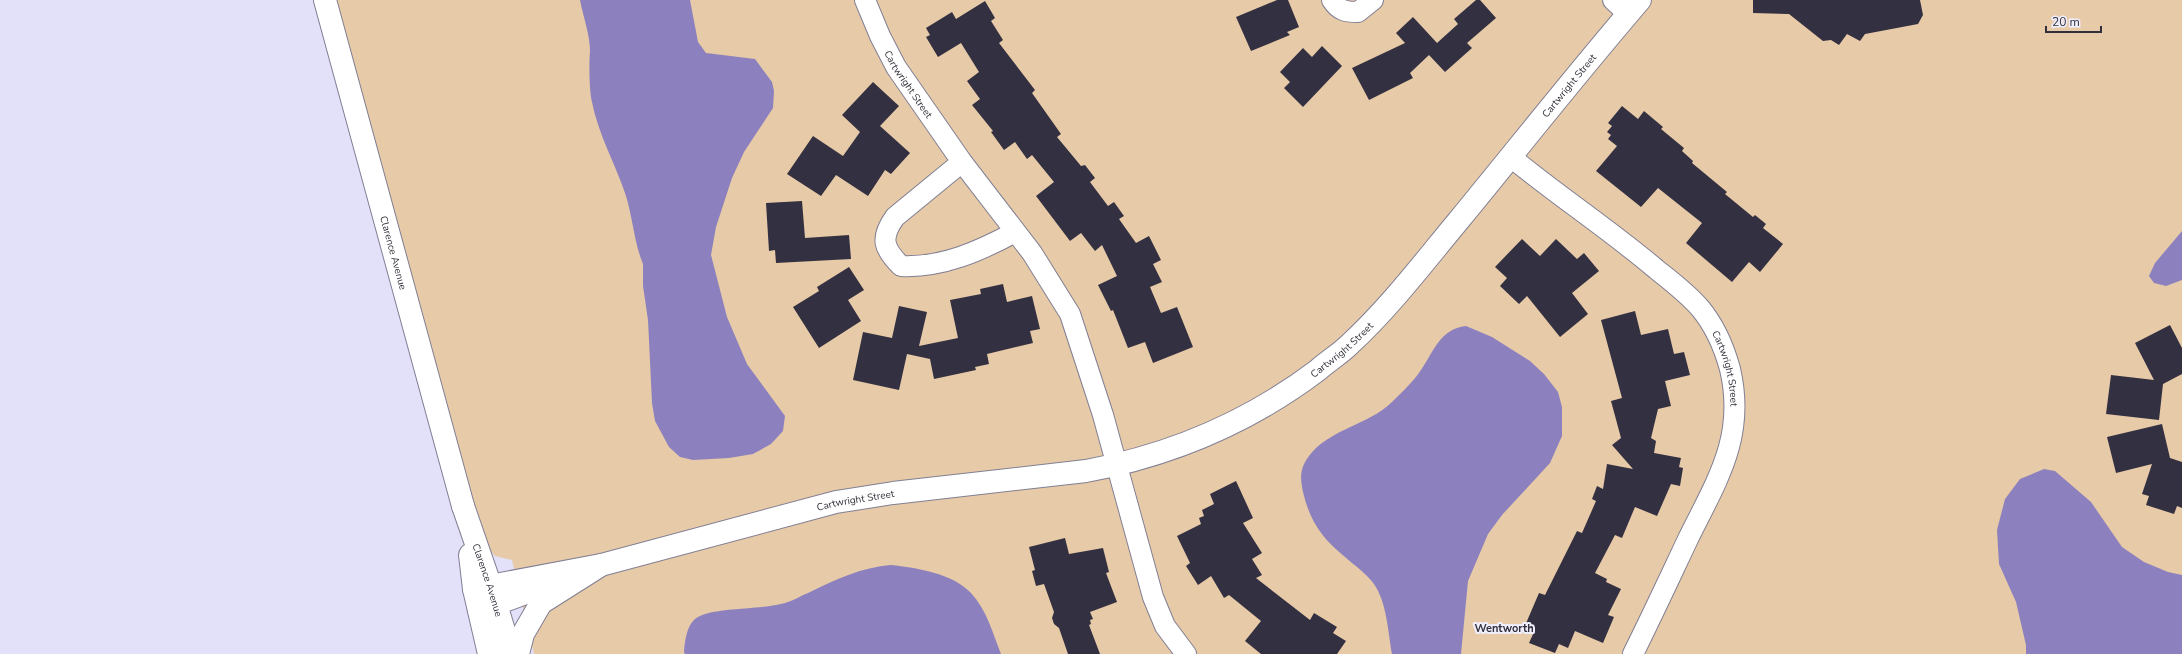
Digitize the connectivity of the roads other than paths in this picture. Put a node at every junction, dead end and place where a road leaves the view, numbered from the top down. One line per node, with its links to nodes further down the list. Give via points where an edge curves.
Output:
1 (325, 0): 11 (street, Clarence Avenue, via 463,506)
2 (865, 0): 7 (street, Cartwright Street, via 896,67)
3 (1332, 0): 4 (street, via 1337,8 1346,12 1358,12)
4 (1373, 0)
5 (1627, 5): 6 (street, Cartwright Street)
6 (1511, 157): 9 (street, Cartwright Street, via 1396,296 1349,345 1298,384 1256,411 1192,442 1155,456); 17 (street, Cartwright Street, via 1631,247 1681,290 1700,308 1715,330 1728,360 1735,417 1728,455)
7 (962, 162): 8 (street, Cartwright Street); 8 (street, via 896,217 887,228 884,239 889,254 901,266 918,267 962,257 986,248)
8 (1015, 232): 9 (street, Cartwright Street, via 1070,314 1103,415)
9 (1115, 466): 10 (street, Cartwright Street, via 836,502); 16 (street, Cartwright Street, via 1153,597 1165,626)
10 (601, 565): 11 (street, Cartwright Street); 12 (street, Cartwright Street); 15 (street, via 541,603 523,634)
11 (482, 586): 12 (street, Clarence Avenue)
12 (488, 607): 13 (street, Clarence Avenue); 14 (street, Clarence Avenue)
13 (489, 654)
14 (511, 654)
15 (518, 654)
16 (1186, 654)
17 (1633, 654)

